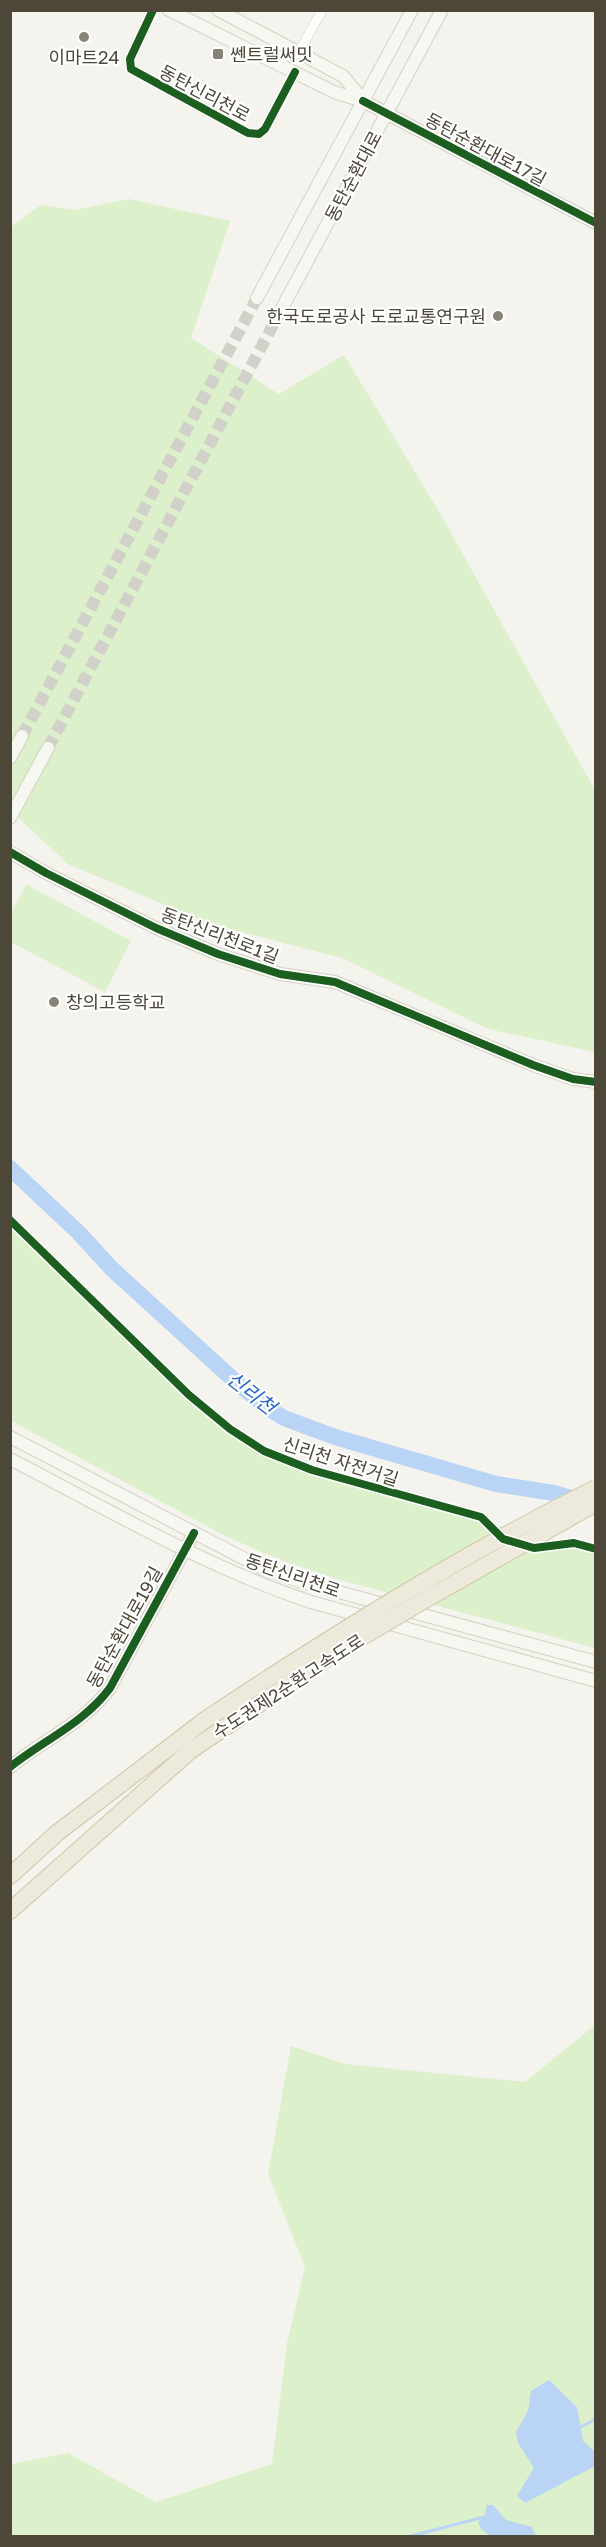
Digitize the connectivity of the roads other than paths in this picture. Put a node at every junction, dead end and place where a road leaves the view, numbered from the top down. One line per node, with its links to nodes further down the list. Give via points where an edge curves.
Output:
1 (153, 10): 8 (street, 동탄신리천로, via 130,59 131,69 248,133 259,134 265,129)
2 (169, 10): 8 (main road)
3 (218, 10): 7 (main road)
4 (322, 10): 7 (street)
5 (412, 10): 9 (main road, 동탄순환대로)
6 (442, 10): 10 (main road, 동탄순환대로)
7 (299, 52): 9 (main road, via 343,76)
8 (295, 72): 9 (main road, via 334,92)
9 (363, 101): 10 (main road, 동탄순환대로17길); 12 (main road, 동탄순환대로)
10 (386, 114): 11 (main road, 동탄순환대로17길); 13 (main road, 동탄순환대로)
11 (596, 223)
12 (258, 298)
13 (281, 310)
14 (22, 736): 16 (main road)
15 (48, 748): 17 (main road)
16 (10, 758)
17 (10, 819)
18 (10, 852): 19 (main road, 동탄신리천로1길, via 136,918 218,954 280,974 335,982 533,1065 573,1079)
19 (596, 1082)
20 (10, 1437): 24 (main road, 동탄신리천로)
21 (10, 1459): 25 (main road, 동탄신리천로)
22 (596, 1488): 33 (highway, 수도권제2순환고속도로, bridge, via 415,1585 205,1720 57,1833)
23 (596, 1503): 34 (highway, 수도권제2순환고속도로, bridge, via 332,1655 190,1751)
24 (145, 1507): 25 (main road, via 147,1521); 26 (main road, 동탄신리천로)
25 (132, 1522): 27 (main road, 동탄신리천로)
26 (194, 1533): 27 (main road, 동탄순환대로19길); 28 (main road, 동탄신리천로)
27 (186, 1549): 29 (main road, 동탄신리천로); 32 (main road, 동탄순환대로19길, via 99,1702)
28 (249, 1561): 29 (main road, via 235,1564); 30 (main road, 동탄신리천로, via 302,1582)
29 (238, 1575): 31 (main road, 동탄신리천로, via 312,1602)
30 (596, 1662)
31 (596, 1681)
32 (10, 1767)
33 (10, 1876)
34 (10, 1911)

